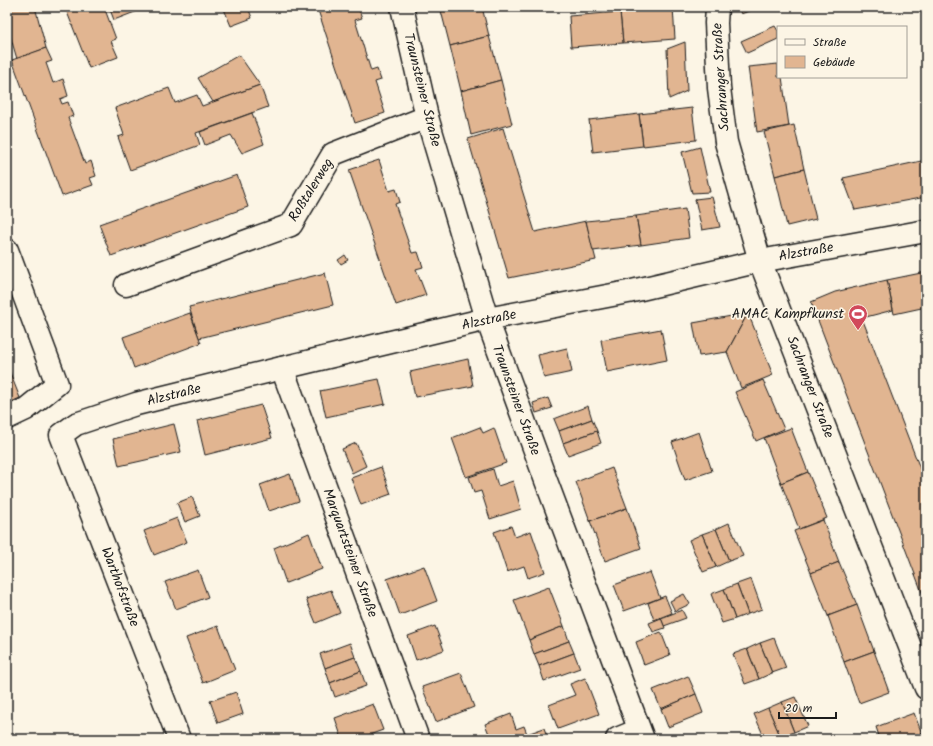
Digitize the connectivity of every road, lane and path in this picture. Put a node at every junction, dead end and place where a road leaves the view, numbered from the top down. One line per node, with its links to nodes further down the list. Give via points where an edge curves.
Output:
1 (402, 7): 3 (street, Traunsteiner Straße)
2 (717, 7): 6 (street, Sachranger Straße, via 719,88 726,142)
3 (427, 117): 7 (street, Roßtalerweg, via 333,154 291,225); 8 (street, Traunsteiner Straße)
4 (926, 230): 6 (street, Alzstraße)
5 (7, 250): 10 (street, via 57,384 26,410)
6 (760, 261): 8 (street, Alzstraße, via 628,292); 12 (street, Sachranger Straße)
7 (126, 285)
8 (487, 319): 9 (street, Alzstraße); 13 (street, Traunsteiner Straße)
9 (282, 368): 11 (street, Alzstraße, via 136,404 76,424); 15 (street, Marquartsteiner Straße)
10 (7, 418)
11 (61, 435): 14 (street, Warthofstraße)
12 (926, 688)
13 (641, 735): 16 (street)
14 (179, 739)
15 (418, 739)
16 (617, 739)

